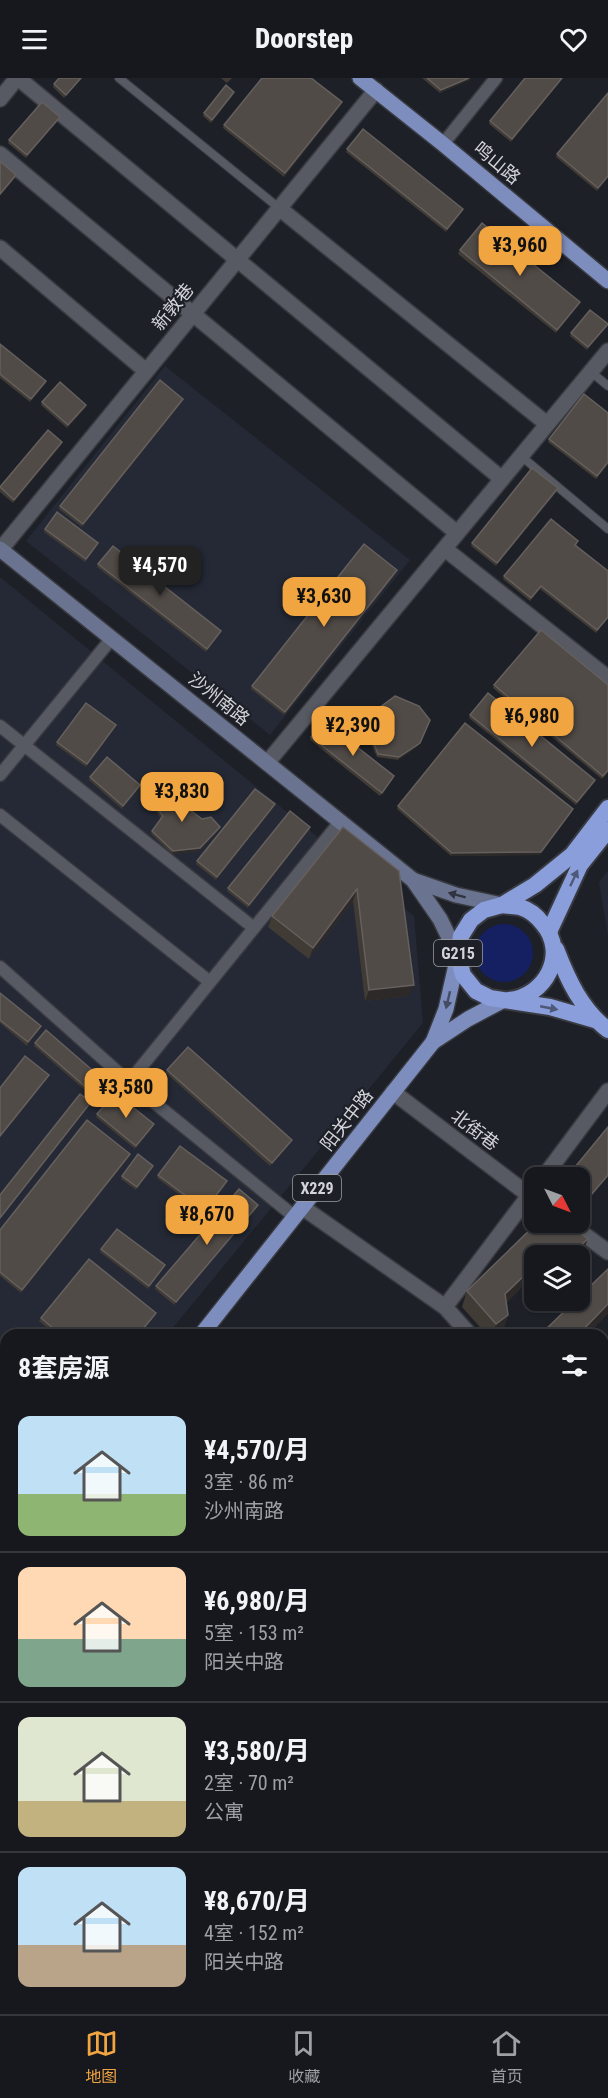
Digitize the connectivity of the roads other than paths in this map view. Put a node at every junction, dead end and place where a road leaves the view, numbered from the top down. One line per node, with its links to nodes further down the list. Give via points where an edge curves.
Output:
1 (118, 78): 9 (lane)
2 (360, 78): 5 (main road, 鸣山路)
3 (496, 78): 7 (street)
4 (12, 80): 6 (street); 11 (street)
5 (376, 90): 7 (main road, 鸣山路); 9 (street, 新敦巷)
6 (0, 99)
7 (443, 144): 12 (main road, 鸣山路)
8 (0, 153): 13 (street)
9 (279, 208): 11 (street, 新敦巷); 18 (street)
10 (0, 248): 15 (street)
11 (237, 260): 13 (street, 新敦巷); 20 (street)
12 (608, 281)
13 (193, 314): 15 (street, 新敦巷); 22 (street)
14 (608, 351): 16 (street)
15 (146, 371): 23 (street, 新敦巷)
16 (591, 372): 17 (lane); 18 (street)
17 (608, 386)
18 (547, 424): 19 (street)
19 (521, 456): 20 (street); 21 (lane)
20 (502, 478): 22 (street)
21 (608, 529)
22 (457, 533): 24 (street)
23 (0, 549): 25 (main road, 沙州南路)
24 (445, 549): 26 (street); 29 (street)
25 (112, 638): 28 (street); 29 (main road, 沙州南路)
26 (608, 678)
27 (0, 726): 28 (street)
28 (24, 745): 30 (street); 37 (street)
29 (267, 763): 33 (main road, 沙州南路)
30 (0, 774)
31 (608, 808): 36 (highway, G215, via 572,855 536,885)
32 (0, 815): 41 (street)
33 (340, 822): 35 (main road, 沙州南路); 37 (street)
34 (608, 830): 38 (highway, one-way to 34, via 580,865)
35 (413, 880): 36 (main road, one-way to 35); 39 (main road, via 440,919)
36 (502, 905): 38 (highway, via 522,907 536,915); 39 (highway, G215, via 484,910 471,920 461,936)
37 (254, 928): 41 (street)
38 (551, 938): 42 (highway, via 553,963 541,986 520,999); 43 (highway, via 571,987)
39 (458, 956): 42 (highway, G215, via 463,975 476,991); 44 (main road, X229, one-way to 44, via 446,1009)
40 (0, 967): 45 (street)
41 (210, 982): 45 (street)
42 (502, 1001): 43 (highway, G215, one-way to 43, via 550,1007); 44 (main road, X229)
43 (601, 1025)
44 (433, 1042): 47 (main road, 阳关中路 / X229)
45 (129, 1082): 51 (street)
46 (608, 1091): 48 (street)
47 (393, 1092): 49 (street, 北街巷); 51 (main road, 阳关中路 / X229)
48 (551, 1167)
49 (524, 1189)
50 (524, 1205): 54 (street)
51 (299, 1212): 54 (street); 55 (main road, 阳关中路 / X229)
52 (582, 1233): 53 (street)
53 (608, 1252)
54 (445, 1307): 56 (street)
55 (206, 1329)
56 (465, 1329)

